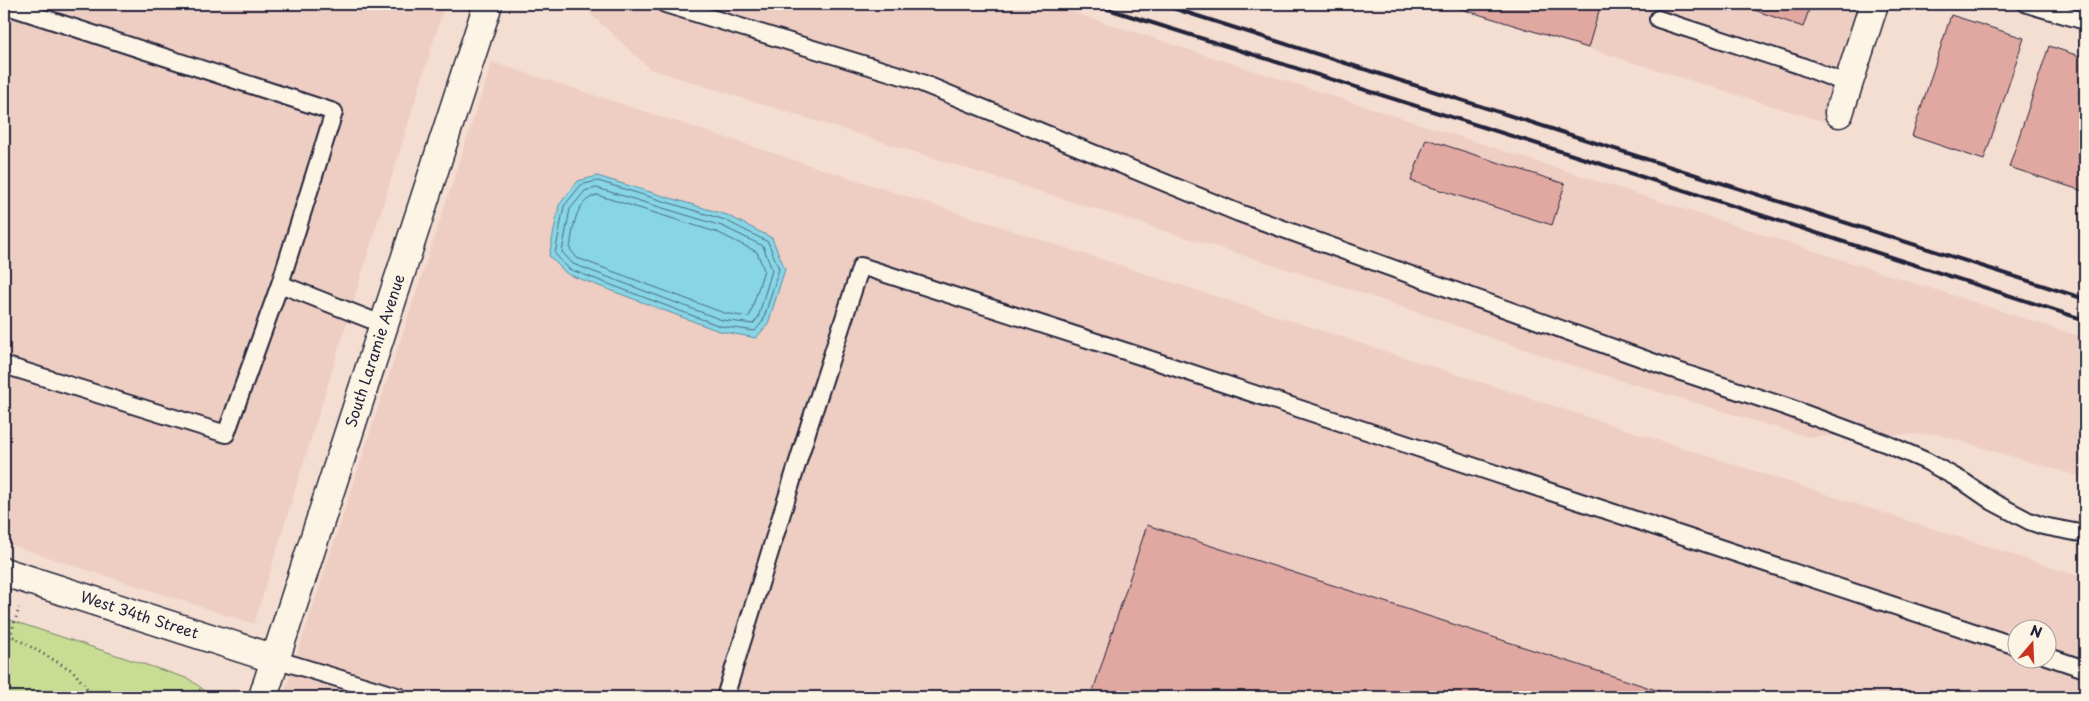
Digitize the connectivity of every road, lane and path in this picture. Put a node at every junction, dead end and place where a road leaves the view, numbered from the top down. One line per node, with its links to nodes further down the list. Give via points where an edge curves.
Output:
1 (488, 4): 11 (main road, South Laramie Avenue)
2 (664, 4): 13 (lane, via 912,79 1239,214 1887,444 1926,461 2029,521)
3 (1874, 4): 8 (main road)
4 (2027, 4): 7 (lane)
5 (4, 5): 10 (lane, via 334,112)
6 (1658, 19): 8 (lane)
7 (2085, 21)
8 (1848, 84): 9 (main road)
9 (1839, 113)
10 (280, 284): 11 (lane); 12 (lane, via 226,434)
11 (384, 325): 20 (main road, South Laramie Avenue)
12 (4, 365)
13 (2085, 534)
14 (4, 572): 20 (main road, West 34th Street)
15 (20, 607): 17 (path)
16 (4, 634): 17 (path)
17 (10, 635): 19 (path); 24 (path, via 72,671)
18 (2006, 643): 28 (lane, via 861,266)
19 (4, 656)
20 (275, 659): 26 (main road, South Laramie Avenue); 27 (lane)
21 (2056, 659): 22 (lane)
22 (2085, 669)
23 (203, 689): 25 (path)
24 (94, 697)
25 (186, 697)
26 (263, 697)
27 (400, 697)
28 (725, 697)

